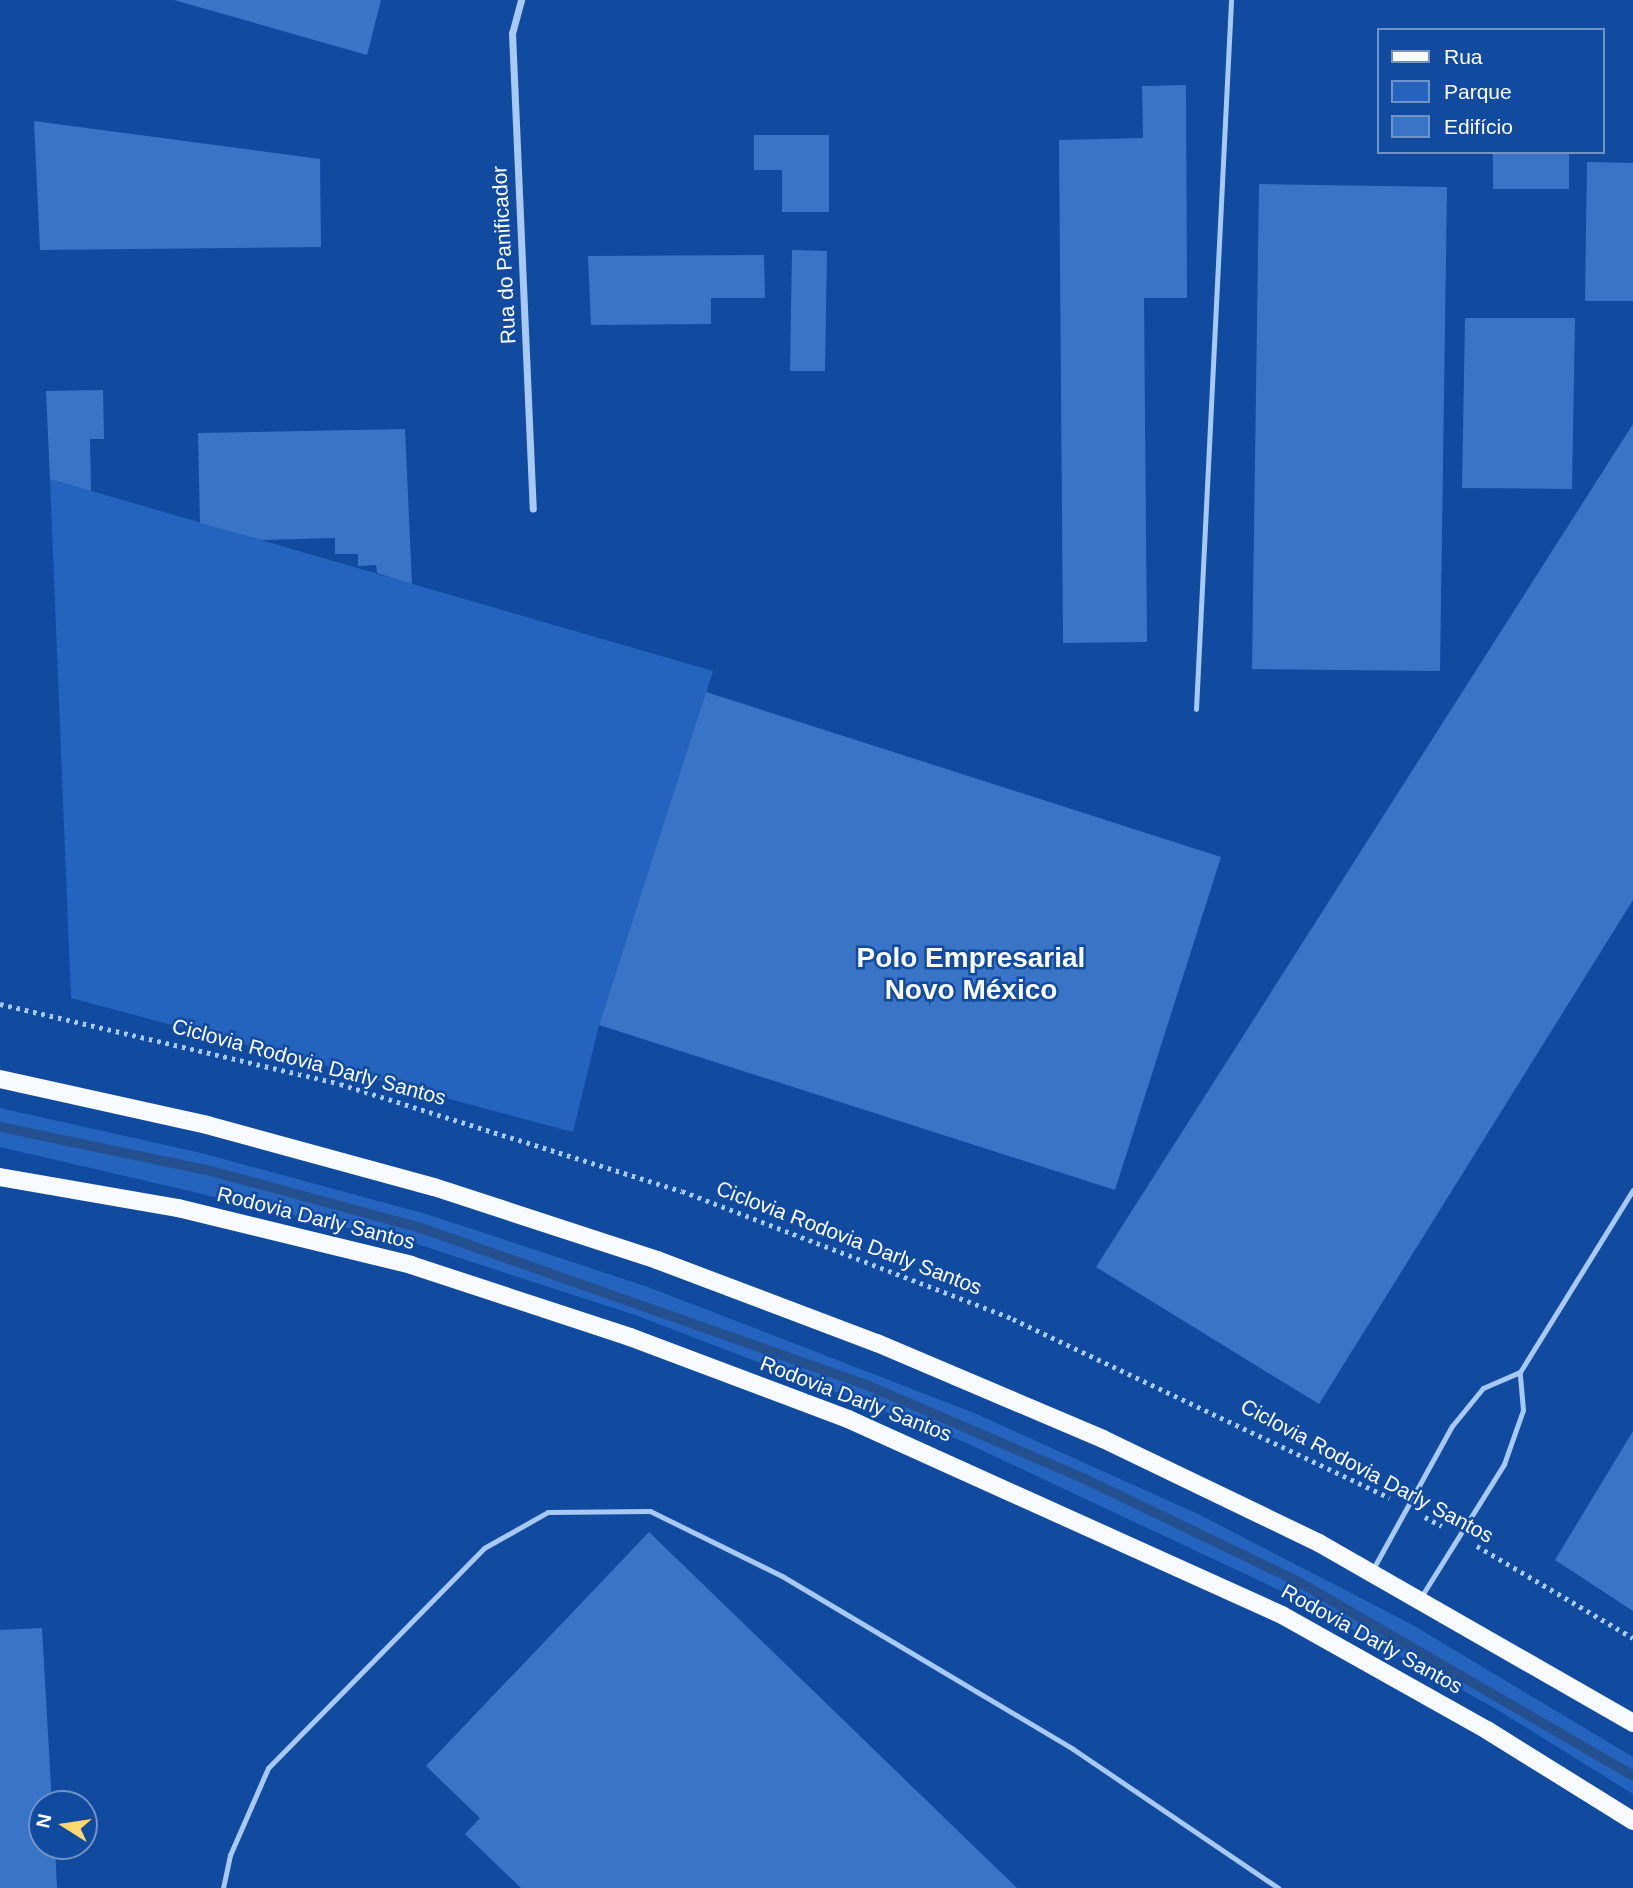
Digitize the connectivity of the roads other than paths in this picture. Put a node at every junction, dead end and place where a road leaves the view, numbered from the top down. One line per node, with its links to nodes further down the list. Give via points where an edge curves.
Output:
1 (520, 0): 3 (street, Rua do Panificador, via 512,33)
2 (1231, 0): 4 (lane)
3 (533, 509)
4 (1196, 709)
5 (0, 1079): 9 (main road, via 321,1154 657,1260 985,1387 1212,1489)
6 (0, 1177): 12 (main road, Rodovia Darly Santos, via 178,1208 411,1265 630,1337 848,1419 1270,1609 1487,1730)
7 (1633, 1190): 8 (lane)
8 (1520, 1372): 9 (lane, via 1483,1388 1452,1426); 10 (lane, via 1523,1410 1504,1464)
9 (1372, 1571): 10 (main road)
10 (1420, 1600): 11 (main road)
11 (1633, 1723)
12 (1633, 1821)
13 (223, 1888): 14 (lane, via 230,1855 268,1768 484,1548 548,1512 650,1511 782,1576 1073,1749)
14 (1278, 1888)

